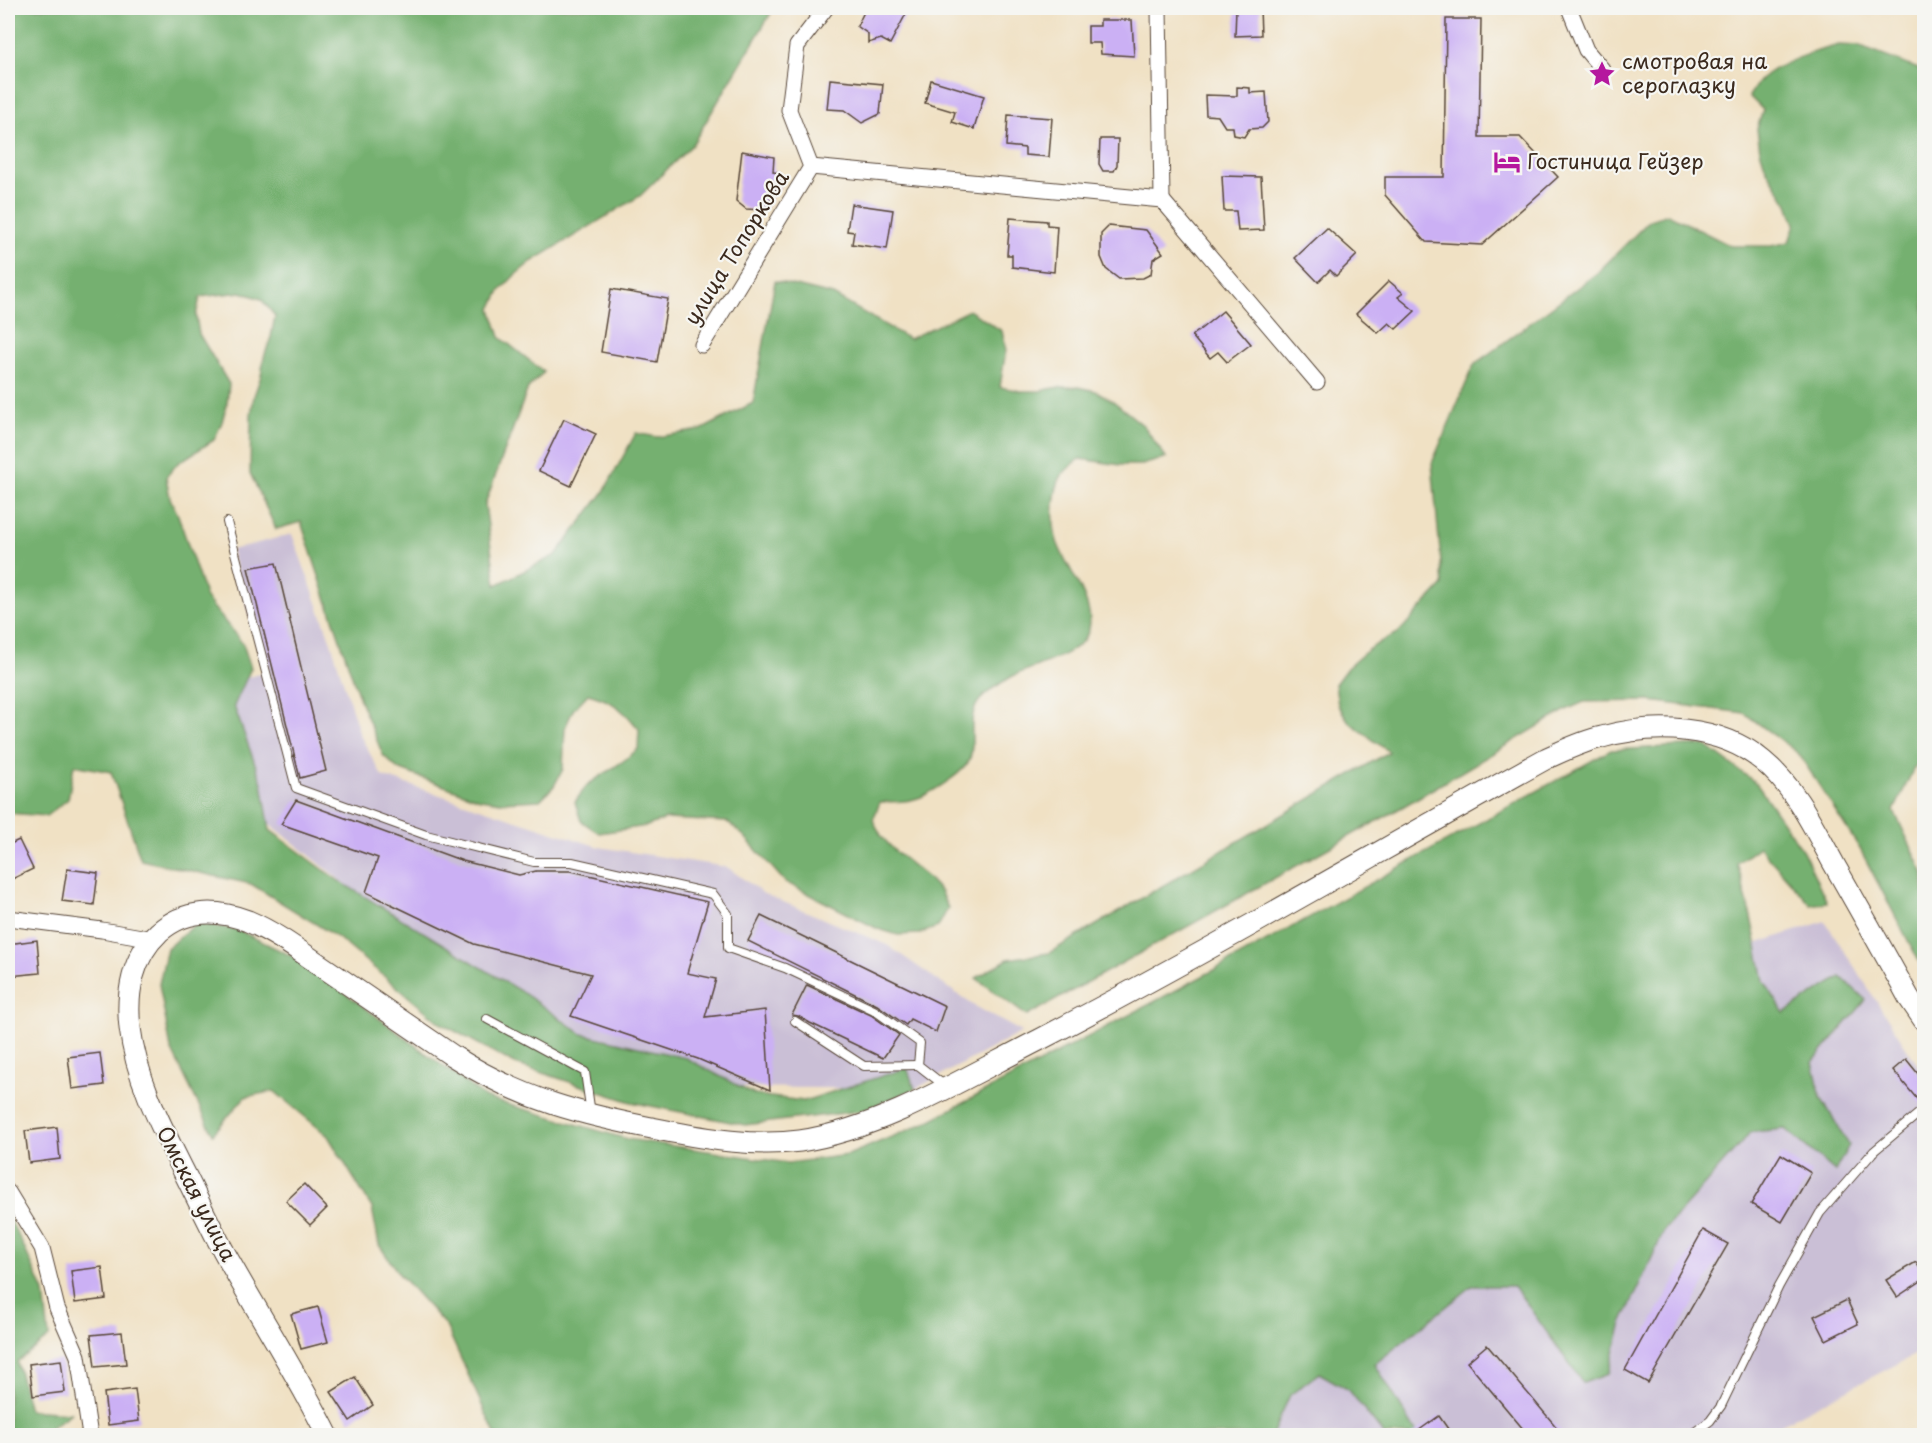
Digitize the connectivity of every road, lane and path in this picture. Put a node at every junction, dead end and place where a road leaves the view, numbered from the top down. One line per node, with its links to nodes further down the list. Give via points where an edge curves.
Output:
1 (826, 8): 5 (street, улица Топоркова, via 796,46 789,110)
2 (1159, 8): 6 (street)
3 (1569, 8): 4 (street, via 1586,50)
4 (1602, 69)
5 (811, 167): 6 (street); 7 (street, улица Топоркова)
6 (1162, 200): 8 (street)
7 (702, 345)
8 (1317, 382)
9 (227, 522): 15 (lane, via 296,788 426,835 534,862 572,862 713,894 728,914 728,948 785,968 874,1010 920,1043)
10 (8, 918): 11 (street)
11 (154, 937): 18 (main road, via 178,919 201,913 248,921 294,947 478,1072 534,1098); 21 (main road, Омская улица, via 134,971 129,1003 132,1039 147,1092 222,1248)
12 (486, 1019): 18 (lane, via 585,1072)
13 (1924, 1020): 16 (main road, via 1793,794 1765,762 1744,747 1702,733 1645,730 1599,737 1547,758 1152,981)
14 (795, 1021): 15 (lane, via 864,1066)
15 (918, 1065): 16 (lane)
16 (946, 1087): 18 (main road, via 871,1122 798,1141 732,1141)
17 (1924, 1109): 22 (lane, via 1874,1152 1820,1213 1779,1286 1721,1406 1710,1421)
18 (591, 1115)
19 (8, 1192): 20 (street, via 42,1248 57,1308 78,1356)
20 (90, 1436)
21 (328, 1436)
22 (1689, 1436)

